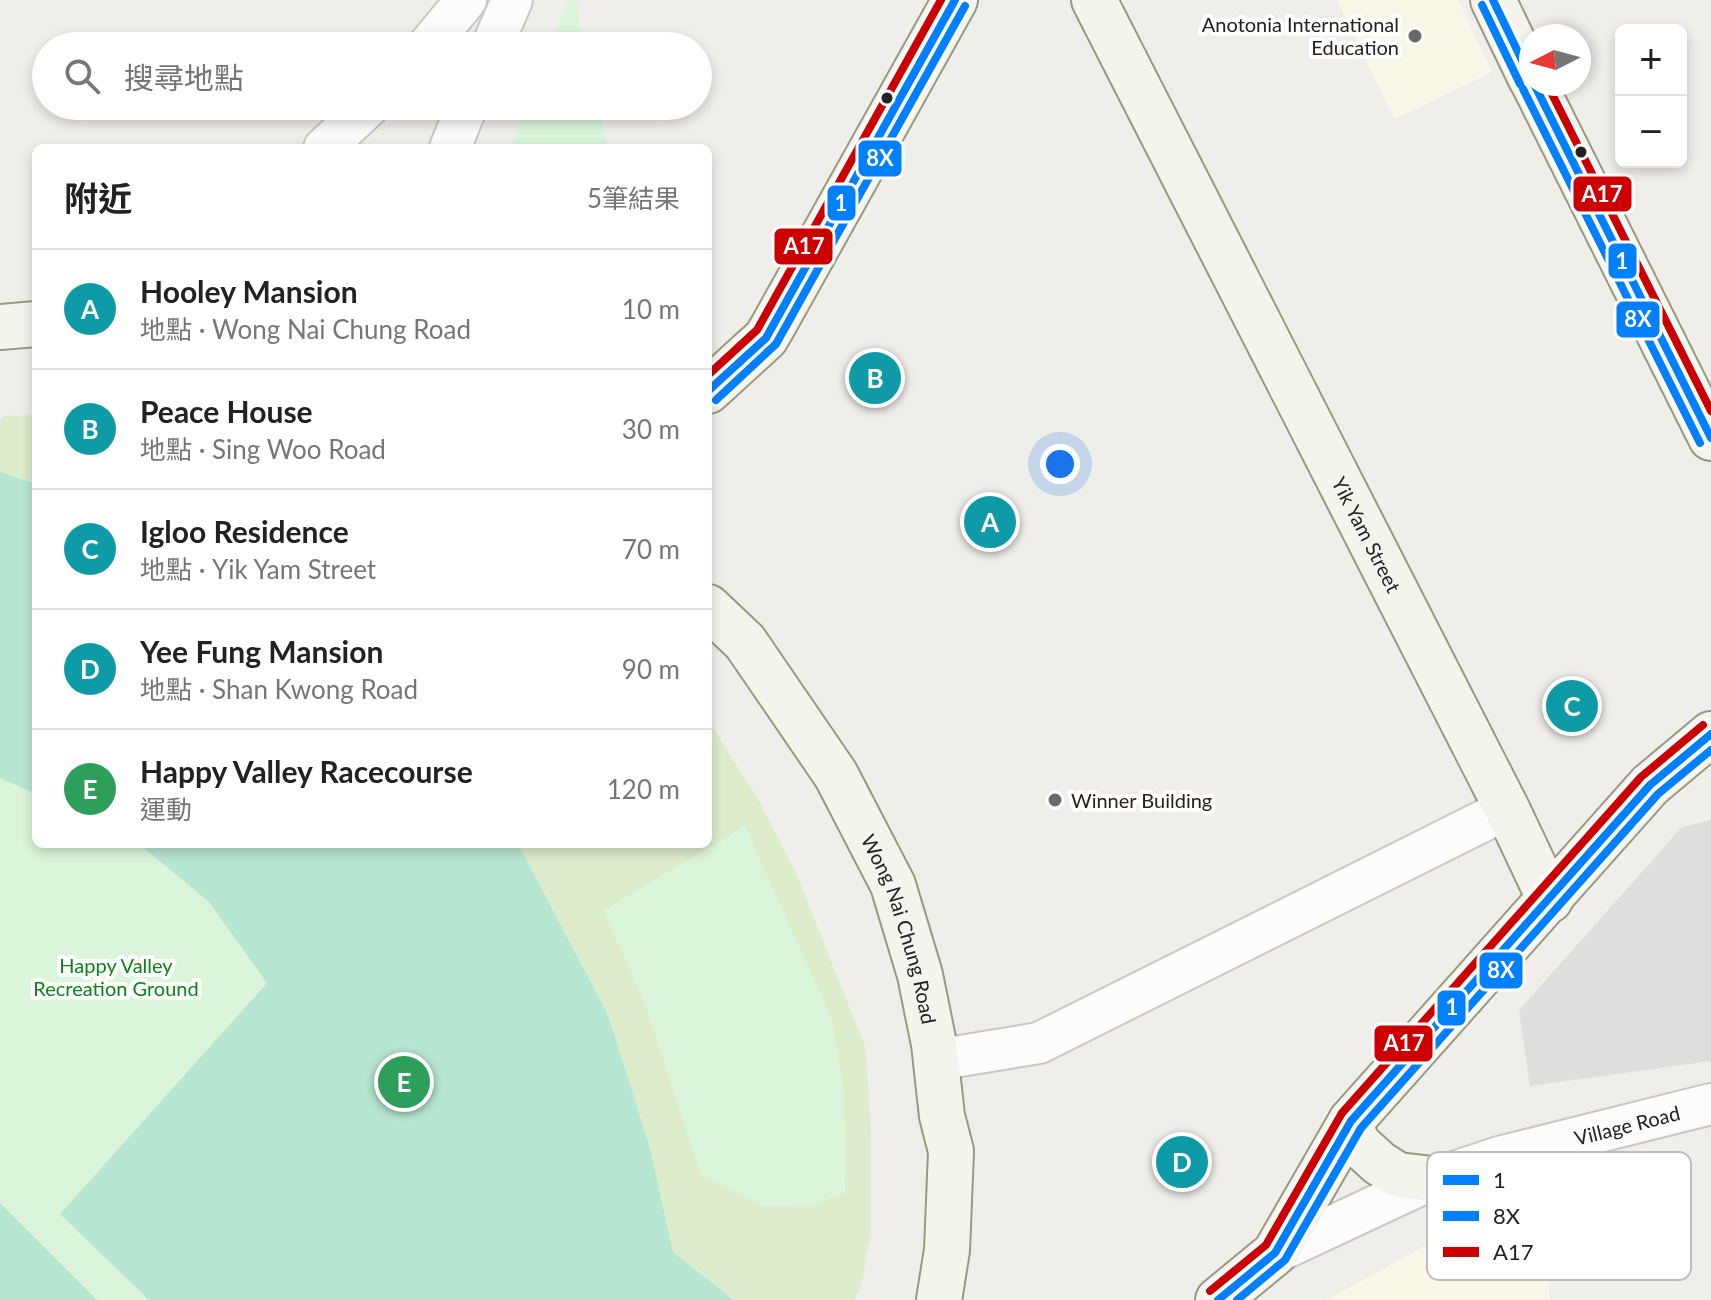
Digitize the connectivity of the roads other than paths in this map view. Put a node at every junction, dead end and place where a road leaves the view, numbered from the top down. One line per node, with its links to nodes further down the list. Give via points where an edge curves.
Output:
1 (466, 0): 6 (street)
2 (512, 0): 7 (street)
3 (955, 0): 16 (street, via 766,338)
4 (1094, 0): 20 (street, Yik Yam Street)
5 (1493, 0): 8 (street)
6 (440, 32)
7 (498, 32)
8 (1519, 54)
9 (1540, 96): 17 (street)
10 (354, 120): 12 (street)
11 (461, 120): 13 (street)
12 (328, 144)
13 (452, 144)
14 (32, 324): 15 (street)
15 (0, 327)
16 (712, 387)
17 (1711, 438)
18 (712, 611): 22 (street, Wong Nai Chung Road, via 745,642 864,825 906,926)
19 (1711, 734): 21 (street, via 1650,785)
20 (1507, 809): 21 (street, Yik Yam Street); 22 (street, via 1039,1043)
21 (1550, 900): 24 (street)
22 (936, 1060): 29 (street, Wong Nai Chung Road, via 951,1151)
23 (1711, 1104): 25 (street, Village Road)
24 (1351, 1121): 26 (street, via 1356,1142 1379,1163 1398,1175); 28 (street)
25 (1520, 1152)
26 (1427, 1178)
27 (1427, 1182): 28 (street, Village Road)
28 (1275, 1253): 30 (street)
29 (946, 1295)
30 (1218, 1300)

